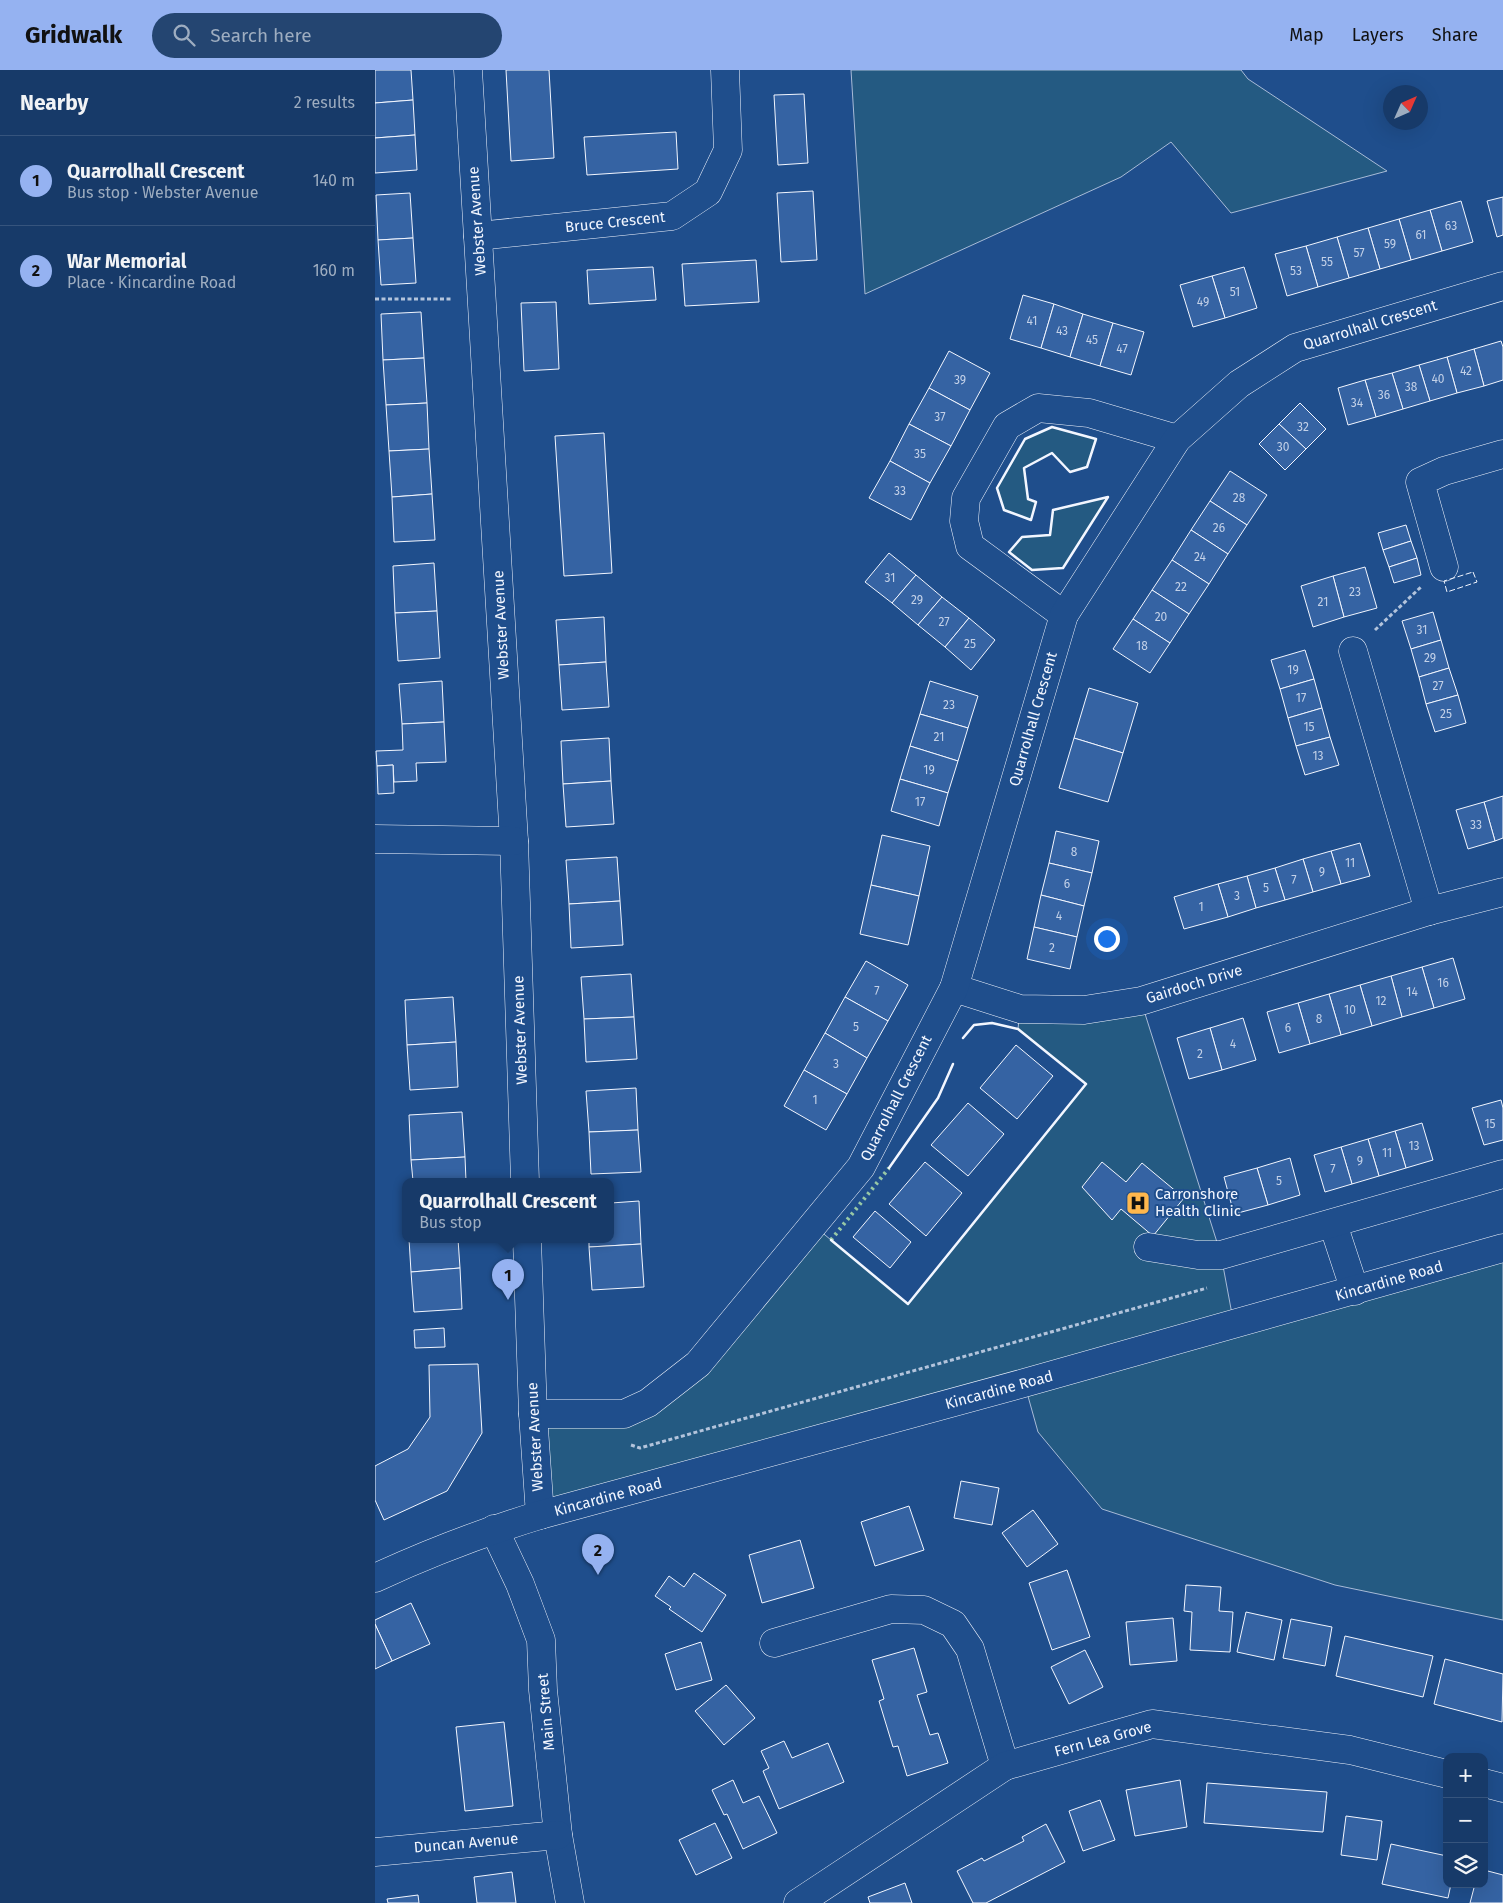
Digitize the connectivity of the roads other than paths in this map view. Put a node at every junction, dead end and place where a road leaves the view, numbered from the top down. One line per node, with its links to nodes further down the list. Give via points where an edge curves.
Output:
1 (468, 70): 3 (street, Webster Avenue)
2 (725, 70): 3 (street, Bruce Crescent, via 728,150 708,192 672,216)
3 (478, 236): 11 (street, Webster Avenue)
4 (1503, 286): 5 (street, Quarrolhall Crescent, via 1295,348 1239,384)
5 (1177, 439): 8 (street, Quarrolhall Crescent); 8 (street, via 1089,413 1039,408 1007,426 966,498 964,521 970,546)
6 (1503, 454): 7 (street, via 1444,471 1420,482)
7 (1444, 567)
8 (1064, 615): 14 (street, Quarrolhall Crescent)
9 (1353, 651): 13 (street)
10 (375, 839): 11 (street)
11 (514, 841): 16 (street, Webster Avenue)
12 (1503, 892): 13 (street, Gairdoch Drive)
13 (1429, 911): 14 (street, Gairdoch Drive, via 1141,1001 1084,1010 1020,1009)
14 (954, 988): 22 (street, Quarrolhall Crescent, via 861,1167 698,1364 648,1403 624,1414)
15 (1503, 1174): 17 (street)
16 (525, 1178)
17 (1333, 1224): 19 (street, via 1221,1255 1198,1255); 21 (street)
18 (527, 1243): 22 (street, Webster Avenue)
19 (1148, 1247)
20 (1503, 1248): 21 (street, Kincardine Road)
21 (1355, 1291): 23 (street, Kincardine Road)
22 (533, 1414): 23 (street, Webster Avenue)
23 (540, 1515): 24 (street, Kincardine Road)
24 (494, 1529): 25 (street, Kincardine Road); 31 (street, Main Street, via 541,1640)
25 (375, 1578)
26 (774, 1643): 27 (street, via 891,1609 923,1610 953,1624 970,1649)
27 (1005, 1766): 28 (street, Fern Lea Grove, via 1152,1724 1350,1750); 34 (street, Fern Lea Grove)
28 (1443, 1773)
29 (1488, 1784): 30 (street)
30 (1503, 1788)
31 (558, 1835): 32 (street, Duncan Avenue); 33 (street, Main Street)
32 (375, 1852)
33 (570, 1903)
34 (799, 1903)

